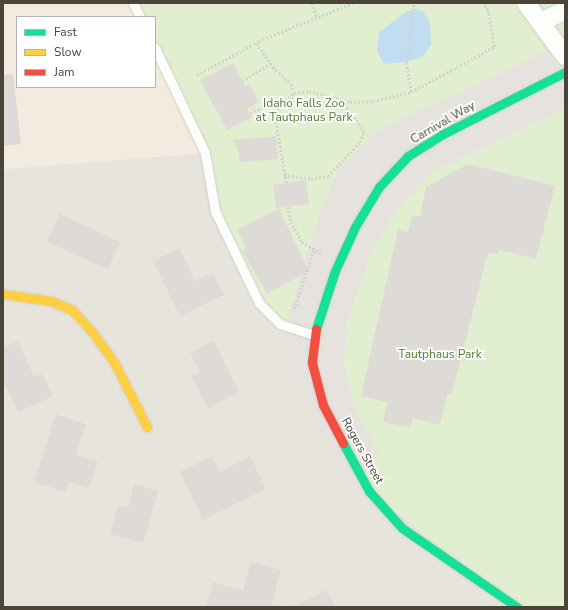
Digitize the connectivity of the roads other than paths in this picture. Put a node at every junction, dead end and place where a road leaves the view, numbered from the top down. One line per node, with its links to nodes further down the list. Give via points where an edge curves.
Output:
1 (133, 3): 4 (lane)
2 (526, 3): 5 (street)
3 (565, 11): 5 (street)
4 (140, 16)
5 (540, 22): 7 (street)
6 (156, 50): 10 (lane, via 205,153 215,211 259,303 280,324)
7 (565, 56)
8 (565, 72): 10 (street, Carnival Way, via 443,134 408,156 380,187 355,227)
9 (3, 294): 11 (street, via 51,301 72,310 90,329 114,362)
10 (314, 335): 12 (street, Rogers Street, via 312,363 323,405 369,491 402,528)
11 (147, 427)
12 (517, 607)

